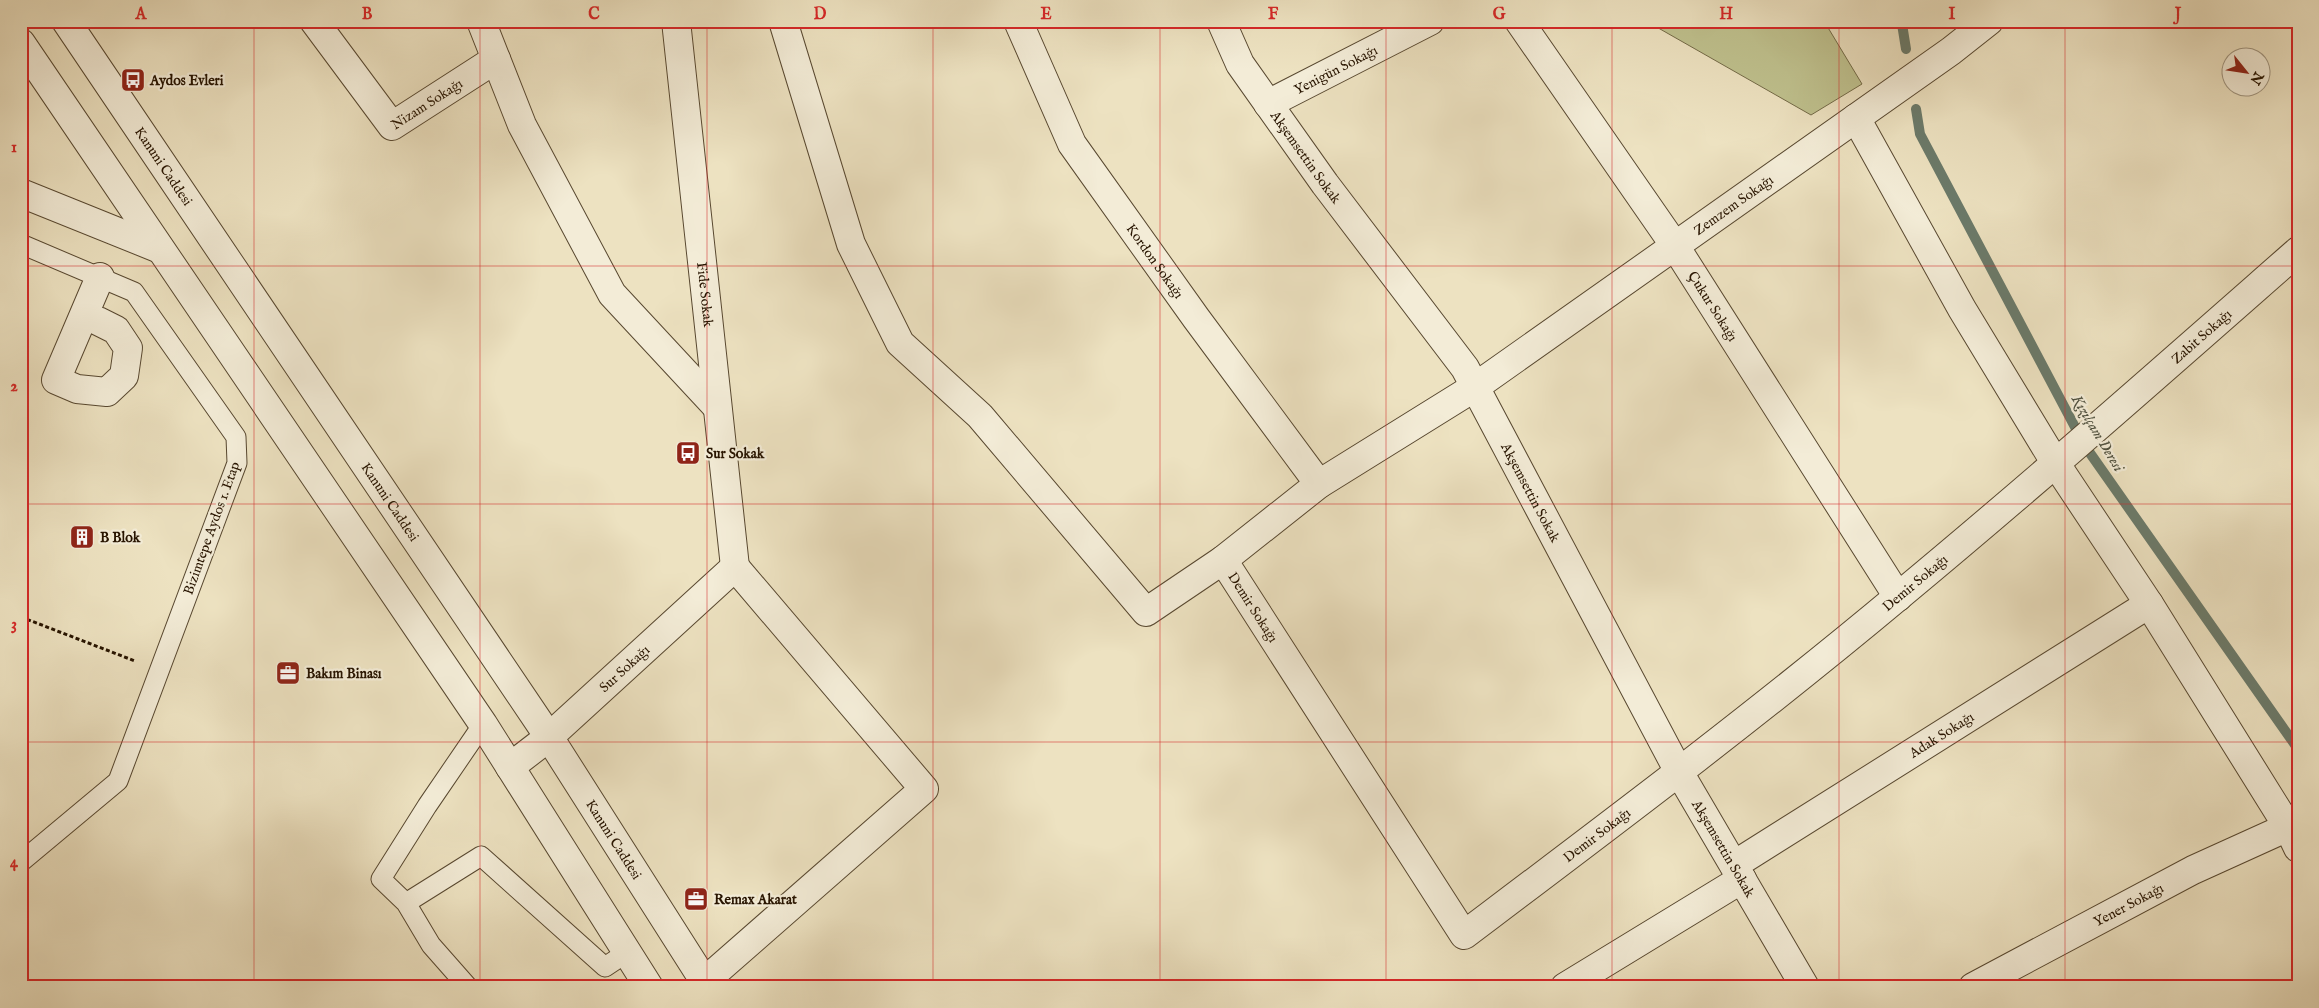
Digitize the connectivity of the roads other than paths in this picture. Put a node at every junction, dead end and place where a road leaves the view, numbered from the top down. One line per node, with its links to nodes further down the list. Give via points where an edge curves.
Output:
1 (66, 21): 31 (street, Kanuni Caddesi)
2 (314, 21): 12 (street, Nizam Sokağı, via 392,126)
3 (481, 21): 12 (street)
4 (676, 21): 23 (street, Fide Sokak)
5 (782, 21): 26 (street, Zemzem Sokağı, via 851,244 900,343 980,416 1146,612)
6 (1018, 21): 25 (street, Kordon Sokağı, via 1072,144)
7 (1221, 21): 13 (street, Akşemsettin Sokak, via 1240,64)
8 (1430, 21): 13 (street, Yenigün Sokağı)
9 (1518, 21): 17 (street, Çukur Sokağı)
10 (1989, 21): 14 (street, Zemzem Sokağı)
11 (21, 44): 18 (street)
12 (496, 59): 23 (street, via 522,125 612,294)
13 (1268, 104): 22 (street, Akşemsettin Sokak, via 1465,368)
14 (1856, 118): 17 (street, Zemzem Sokağı); 24 (street, via 1962,309)
15 (21, 193): 18 (street)
16 (21, 244): 20 (lane, Bizimtepe Aydos 1. Etap)
17 (1675, 246): 22 (street, Zemzem Sokağı); 28 (street, Çukur Sokağı)
18 (160, 249): 30 (street)
19 (2298, 251): 24 (street, Zabit Sokağı)
20 (100, 277): 21 (street, via 56,380 77,389 107,392 124,376 128,348 116,330); 35 (lane, Bizimtepe Aydos 1. Etap, via 134,292 236,437 238,463 118,781)
21 (98, 321)
22 (1475, 388): 25 (street, Zemzem Sokağı); 33 (street, Akşemsettin Sokak)
23 (717, 407): 27 (street, Fide Sokak)
24 (2064, 457): 28 (street, Demir Sokağı); 29 (street)
25 (1319, 484): 26 (street, Zemzem Sokağı)
26 (1223, 560): 33 (street, Demir Sokağı, via 1464,935)
27 (735, 568): 31 (street, Sur Sokağı); 39 (street, via 924,789)
28 (1898, 597): 33 (street, Demir Sokağı)
29 (2149, 604): 34 (street); 36 (street, Adak Sokağı)
30 (483, 724): 32 (street); 37 (lane, via 381,879)
31 (548, 737): 32 (street, Sur Sokağı); 39 (street, Kanuni Caddesi)
32 (510, 767): 38 (street)
33 (1679, 772): 36 (street, Akşemsettin Sokak)
34 (2293, 837): 44 (street, Yener Sokağı, via 2193,870)
35 (21, 862)
36 (1738, 872): 42 (street, Adak Sokağı); 43 (street, Akşemsettin Sokak)
37 (406, 903): 38 (lane, via 481,856 605,968); 40 (lane, via 431,945)
38 (626, 953): 41 (street)
39 (707, 984)
40 (468, 987)
41 (649, 987)
42 (1565, 987)
43 (1805, 987)
44 (1973, 987)

